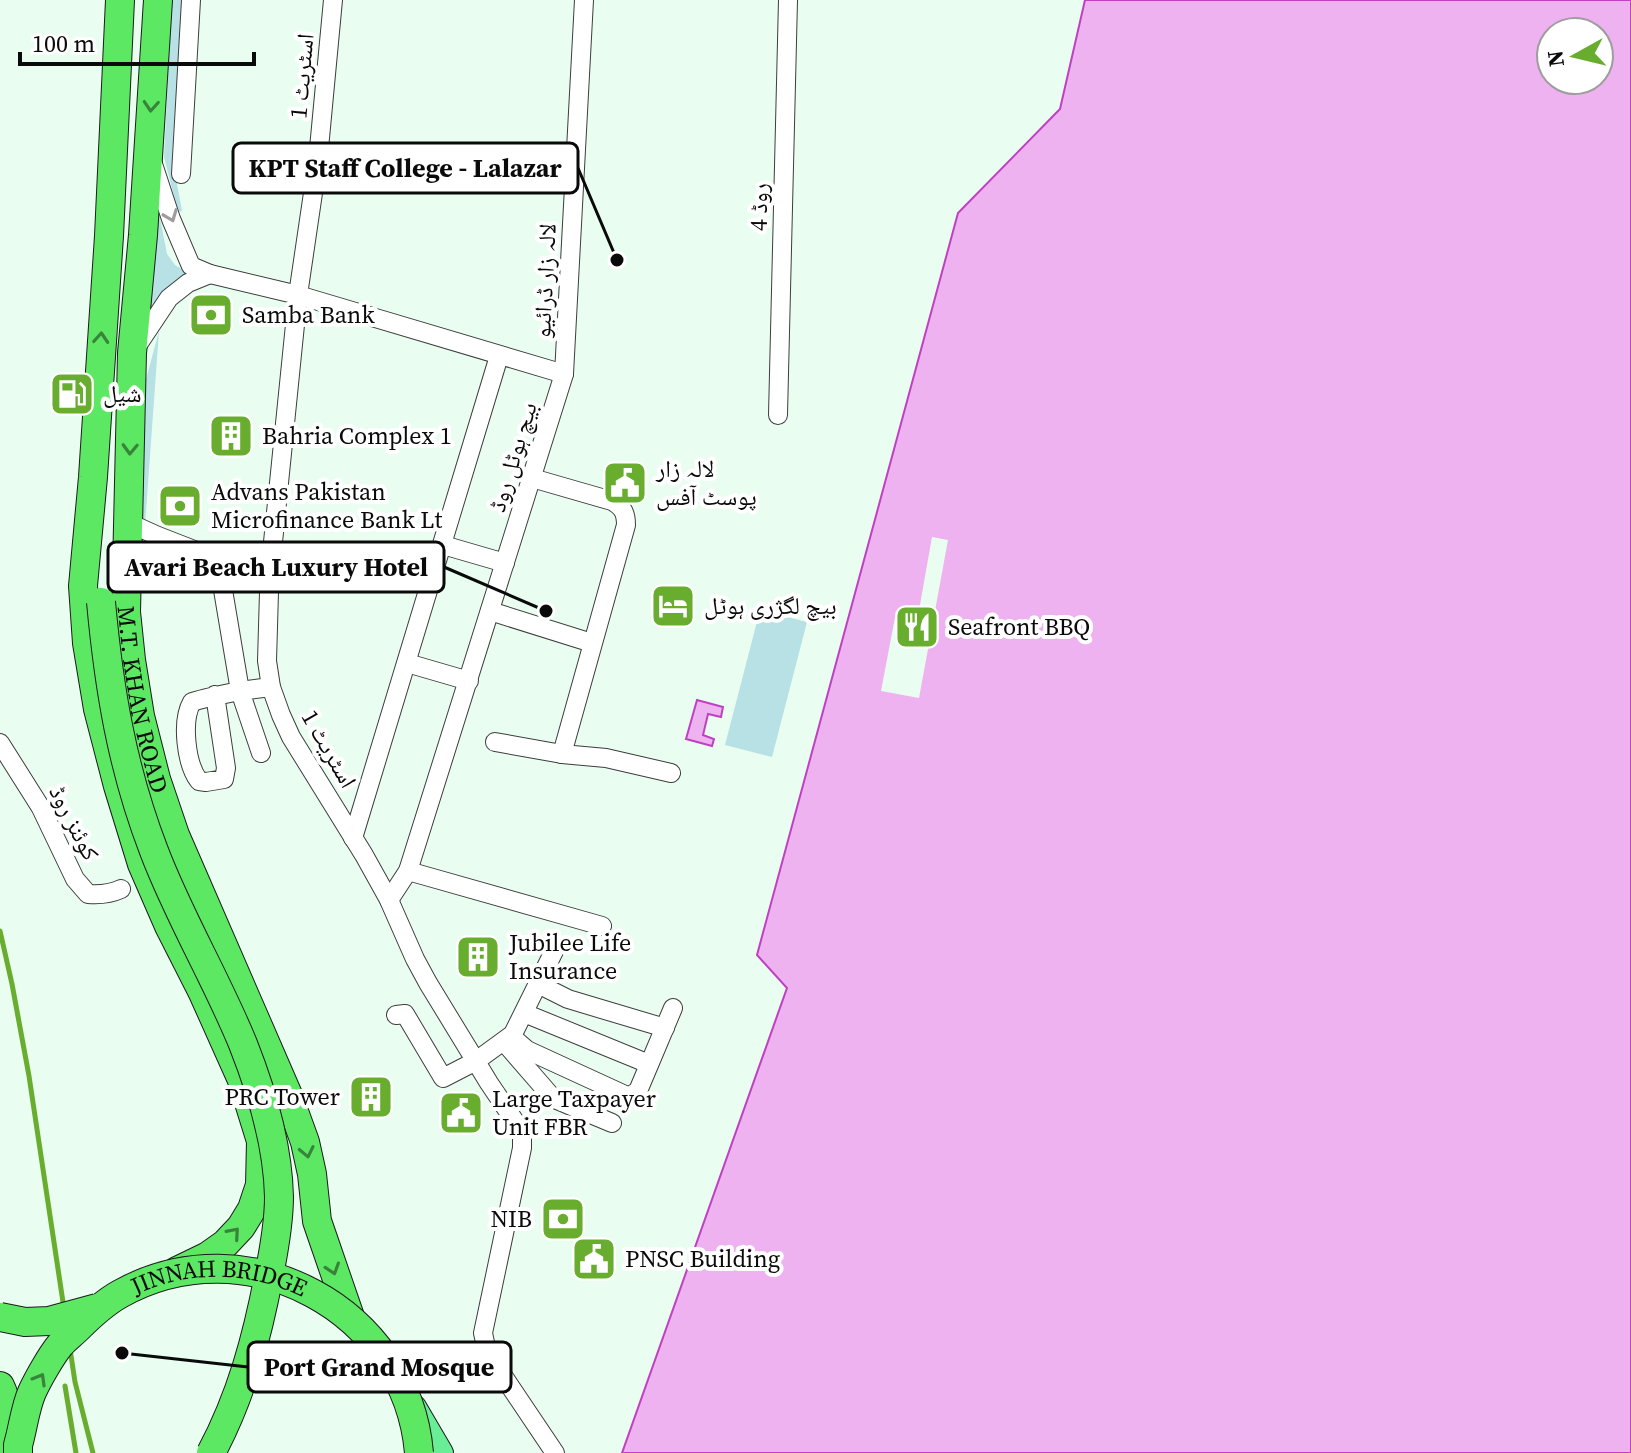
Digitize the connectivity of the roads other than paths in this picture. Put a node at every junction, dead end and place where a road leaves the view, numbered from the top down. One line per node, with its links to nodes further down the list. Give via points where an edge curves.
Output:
1 (120, 0): 15 (highway, M.T. KHAN ROAD, one-way to 1)
2 (158, 0): 7 (highway, M.T. KHAN ROAD, one-way to 7)
3 (191, 0): 8 (street)
4 (333, 0): 10 (street, اسٹریٹ 1)
5 (584, 0): 13 (street, لالہ زار ڈرائیو)
6 (788, 0): 14 (street, روڈ 4)
7 (148, 146): 9 (street, one-way to 9, via 191,266); 11 (highway, M.T. KHAN ROAD)
8 (181, 174)
9 (210, 274): 10 (street); 11 (street, via 169,298)
10 (298, 295): 12 (street); 19 (street, اسٹریٹ 1)
11 (132, 353): 17 (highway, M.T. KHAN ROAD, one-way to 17)
12 (499, 356): 13 (street); 18 (street)
13 (564, 374): 16 (street, بیچ ہوٹل روڈ)
14 (778, 415)
15 (94, 444): 22 (highway); 50 (highway, M.T. KHAN ROAD, one-way to 15, via 208,1256 241,1227 260,1185 261,1141 242,1080 142,864 98,709 83,586)
16 (532, 478): 21 (street, بیچ ہوٹل روڈ); 24 (street, via 612,501 626,515)
17 (127, 522): 20 (street); 22 (highway, via 113,556); 53 (highway, M.T. KHAN ROAD, one-way to 53, via 126,612 140,716 156,779 175,835 293,1107 312,1174 317,1221)
18 (443, 545): 21 (street); 25 (street)
19 (272, 552): 20 (street); 27 (street, اسٹریٹ 1, via 267,637)
20 (212, 557): 28 (street, via 221,578)
21 (505, 563): 23 (street, بیچ ہوٹل روڈ)
22 (106, 602): 57 (highway, bridge, via 105,650 118,734 139,810 242,1042 273,1145 279,1197 261,1316 246,1374); 58 (highway, via 140,786 175,882 263,1071 275,1107 289,1194 273,1321)
23 (490, 611): 24 (street); 26 (street, بیچ ہوٹل روڈ)
24 (592, 643): 33 (street)
25 (407, 663): 26 (street); 35 (street)
26 (469, 681): 36 (street, بیچ ہوٹل روڈ)
27 (271, 687): 28 (street); 35 (street, اسٹریٹ 1, via 291,737)
28 (240, 691): 29 (street); 32 (street)
29 (215, 695)
30 (495, 742): 33 (street)
31 (0, 743): 37 (street, کوئنز روڈ, via 41,808 75,879 88,894)
32 (261, 753)
33 (562, 754): 34 (street)
34 (671, 773)
35 (353, 838): 38 (street, اسٹریٹ 1)
36 (408, 871): 38 (street, بیچ ہوٹل روڈ); 39 (street)
37 (121, 889)
38 (389, 900): 47 (street, اسٹریٹ 1, via 415,959)
39 (602, 926)
40 (556, 947): 41 (street)
41 (538, 984): 43 (street); 45 (street, via 568,999)
42 (673, 1008): 45 (street)
43 (524, 1013): 46 (street); 48 (street)
44 (396, 1015): 47 (street, via 405,1014 443,1078)
45 (665, 1028): 48 (street)
46 (507, 1039): 47 (street); 48 (street, via 630,1096 638,1091); 49 (street, via 551,1096)
47 (476, 1061): 61 (street, اسٹریٹ 1, via 523,1141 483,1333 487,1352)
48 (649, 1064)
49 (612, 1123)
50 (169, 1275): 51 (highway, JINNAH BRIDGE, bridge, via 132,1288); 53 (highway, JINNAH BRIDGE, bridge, via 246,1270 319,1295)
51 (99, 1308): 52 (highway, bridge, via 49,1321); 56 (highway, JINNAH BRIDGE, one-way to 51, bridge, via 32,1393 60,1346)
52 (0, 1317)
53 (350, 1317): 55 (highway, JINNAH BRIDGE, bridge, via 372,1339)
54 (0, 1386): 56 (highway)
55 (404, 1391): 59 (highway, JINNAH BRIDGE, bridge); 60 (main road, bridge)
56 (15, 1453)
57 (211, 1453)
58 (222, 1453)
59 (419, 1453)
60 (441, 1453)
61 (555, 1453)

